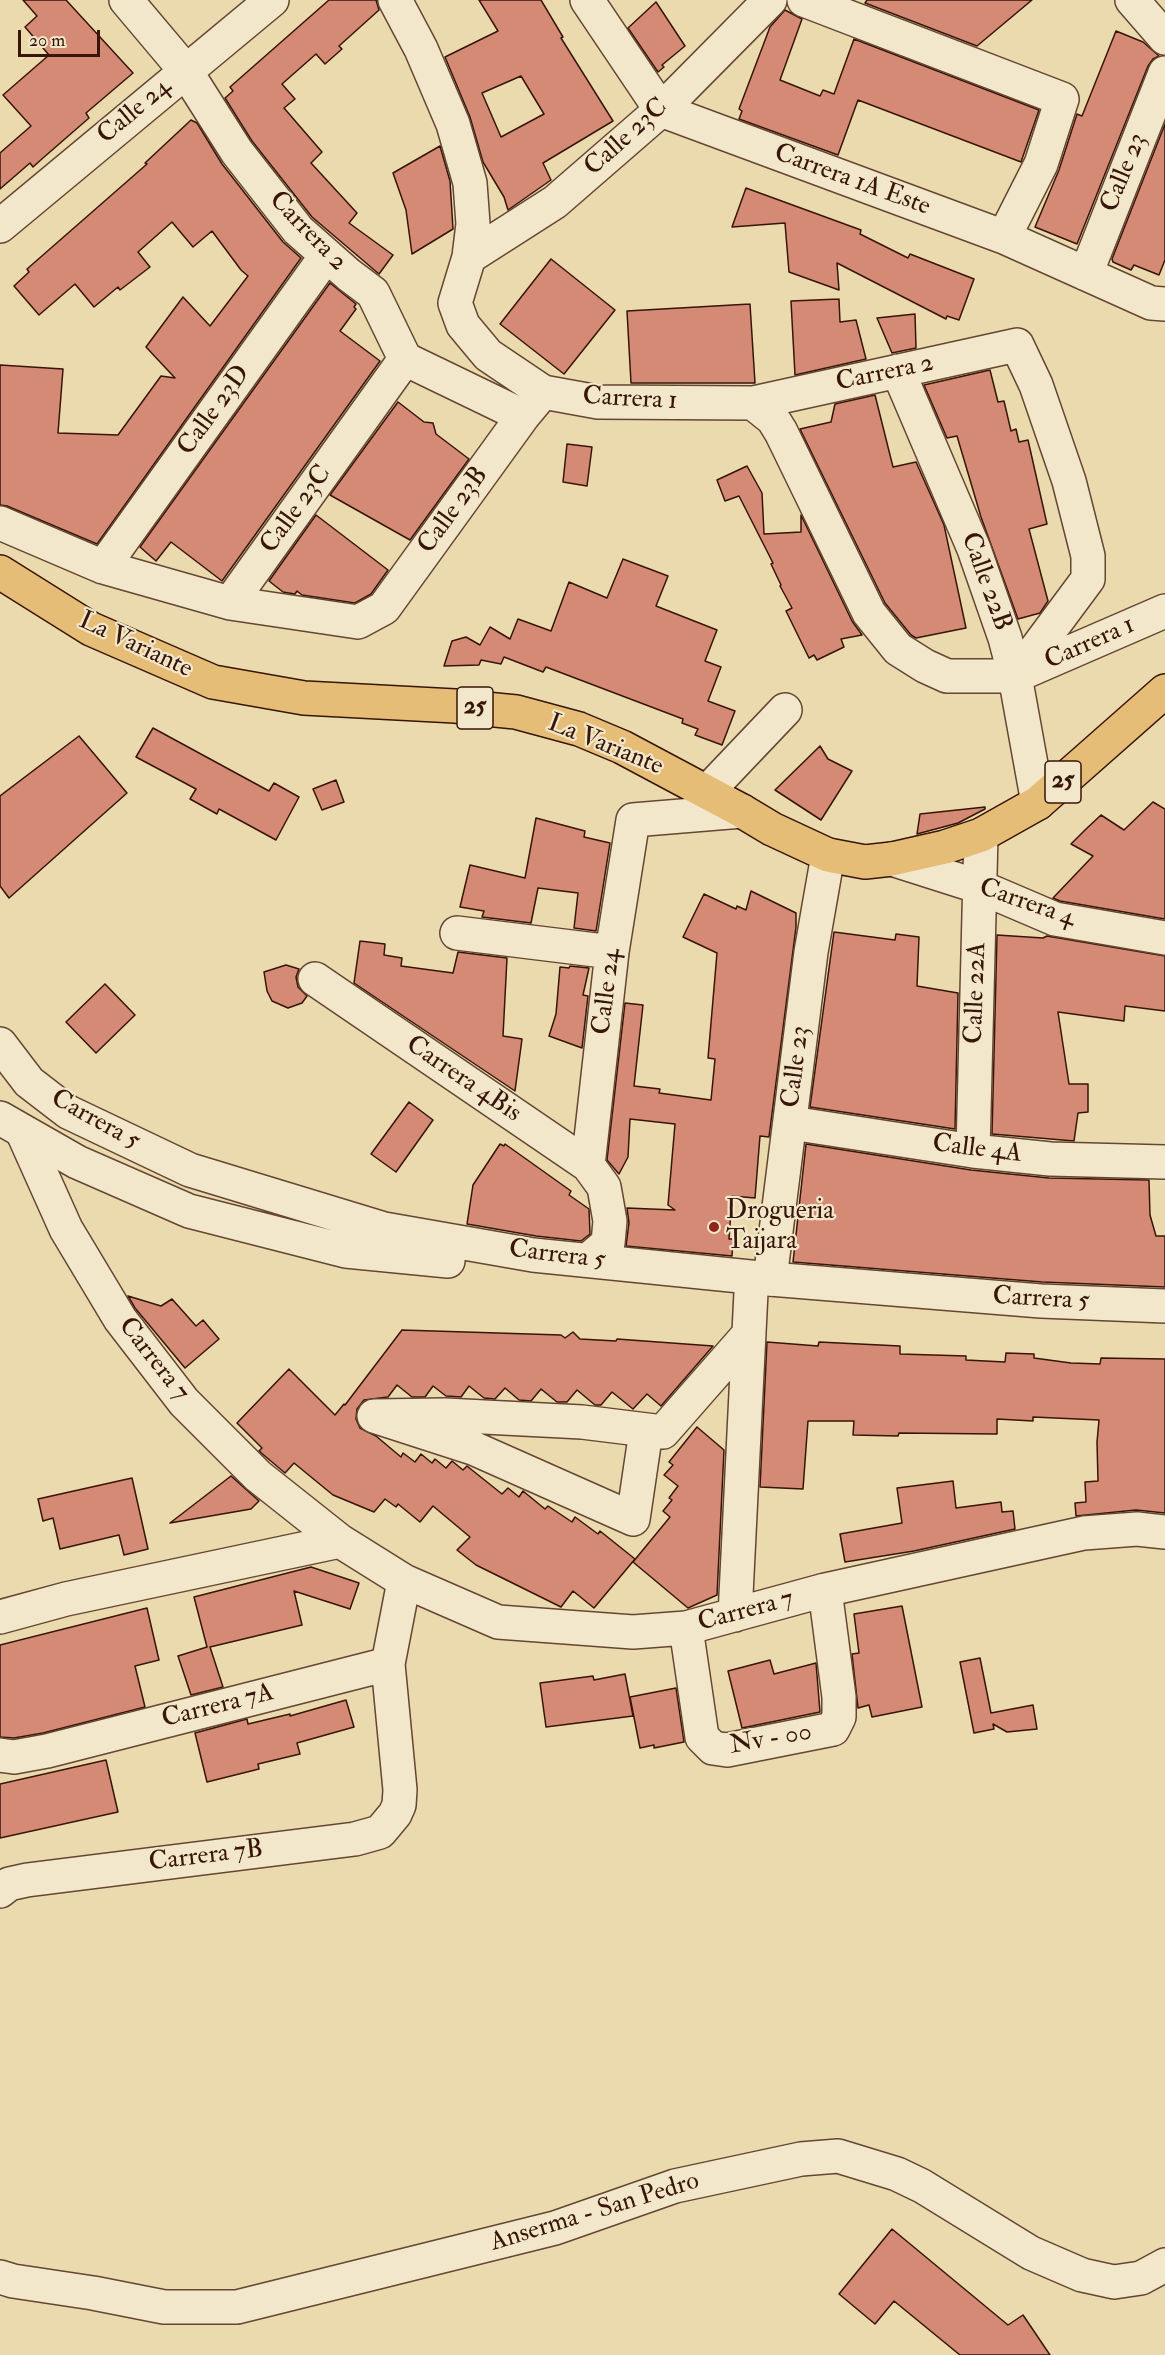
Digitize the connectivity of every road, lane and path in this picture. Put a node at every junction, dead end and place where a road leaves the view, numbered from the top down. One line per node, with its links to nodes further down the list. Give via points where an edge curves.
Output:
1 (126, 0): 9 (street, Carrera 2)
2 (272, 0): 9 (street, Calle 24)
3 (394, 0): 15 (street, Carrera 1, via 421,49 456,134 470,183)
4 (587, 0): 11 (street)
5 (804, 0): 13 (street, via 1062,99 1041,164)
6 (1132, 0): 8 (street)
7 (752, 7): 11 (street, Calle 23C)
8 (1165, 38)
9 (185, 70): 12 (street, Calle 24); 14 (street, Carrera 2, via 237,152 298,230)
10 (1165, 73): 16 (street, Calle 23)
11 (661, 110): 13 (street, Carrera 1A Este); 15 (street, Calle 23C, via 555,201)
12 (0, 226)
13 (1004, 237): 16 (street, Carrera 1A Este)
14 (326, 256): 19 (street, Carrera 2, via 373,293); 24 (street, Calle 23D)
15 (470, 257): 22 (street, Carrera 1, via 455,303 463,325)
16 (1086, 273): 17 (street, Carrera 1A Este, via 1151,303)
17 (1165, 304)
18 (1017, 345): 20 (street, Carrera 2); 28 (street, Carrera 1, via 1036,385 1069,481 1088,556 1088,579)
19 (405, 358): 22 (street); 26 (street, Calle 23C)
20 (898, 371): 21 (street, Carrera 2); 28 (street, Calle 22B, via 974,549)
21 (753, 402): 22 (street, Carrera 1); 28 (street, Carrera 1, via 773,419 781,432 868,613 898,649 947,676)
22 (533, 404): 26 (street, Calle 23B, via 384,608 358,622)
23 (0, 523): 24 (street)
24 (103, 567): 26 (street)
25 (4, 569): 31 (main road, La Variante / 25, via 91,629 213,682 304,698 516,712 579,729)
26 (230, 603)
27 (1165, 611): 28 (street, Carrera 1)
28 (1016, 676): 32 (street, Calle 22B)
29 (1165, 691): 32 (main road, La Variante / 25)
30 (785, 710): 31 (street)
31 (707, 792): 33 (main road, La Variante / 25)
32 (1038, 803): 34 (main road, La Variante / 25)
33 (742, 811): 35 (main road, La Variante / 25); 40 (street, Calle 24, via 633,820)
34 (981, 834): 36 (main road, La Variante / 25); 37 (street, Calle 22A)
35 (828, 855): 36 (main road, La Variante / 25, via 866,862); 43 (street, Calle 23, via 811,952)
36 (892, 859): 37 (street, Carrera 4)
37 (980, 887): 39 (street, Carrera 4, via 1055,919); 45 (street, Calle 22A)
38 (457, 933): 40 (street)
39 (1165, 938)
40 (612, 952): 47 (street, Calle 24)
41 (315, 979): 47 (street, Carrera 4Bis)
42 (0, 1044): 48 (street, Carrera 5, via 29,1082 68,1112 190,1170 384,1230 533,1255)
43 (791, 1123): 45 (street, Calle 4A); 49 (street, Calle 23)
44 (12, 1125): 49 (street, Carrera 5, via 77,1162 189,1211 346,1251); 55 (street, Carrera 7, via 66,1229 120,1319 184,1402 258,1476)
45 (973, 1151): 46 (street, Calle 4A, via 1050,1159)
46 (1165, 1162)
47 (596, 1176): 48 (street, Calle 24, via 610,1221 608,1243)
48 (588, 1260): 49 (street, Carrera 5)
49 (761, 1286): 50 (street, Carrera 5); 51 (street, Carrera 5, via 1083,1318); 52 (street, Calle 23)
50 (1165, 1306)
51 (1165, 1321)
52 (749, 1334): 53 (street, via 663,1432); 58 (street, Calle 23)
53 (646, 1431): 53 (street, via 582,1422 445,1415 374,1416 473,1448 633,1519)
54 (1165, 1532): 57 (street, Carrera 7, via 1137,1529 1084,1533)
55 (340, 1541): 56 (street, Carrera 7); 59 (street, via 66,1599)
56 (404, 1581): 60 (street, Carrera 7, via 498,1622 633,1632); 61 (street)
57 (825, 1590): 58 (street, Carrera 7); 60 (street, Nv - 00, via 839,1697 839,1717 833,1729 727,1750 713,1748 702,1737)
58 (735, 1615): 60 (street, Carrera 7)
59 (0, 1617)
60 (687, 1628)
61 (388, 1664): 62 (street, Carrera 7A, via 47,1751 14,1757); 63 (street, Carrera 7B, via 400,1790 395,1815 380,1832 356,1839 27,1880)
62 (0, 1755)
63 (4, 1888)
64 (1165, 2265): 65 (street, Anserma - San Pedro, via 1141,2278 1114,2282 1082,2275 1031,2253 922,2186 838,2156 801,2159 675,2186 555,2228 237,2307 164,2307)
65 (0, 2277)

